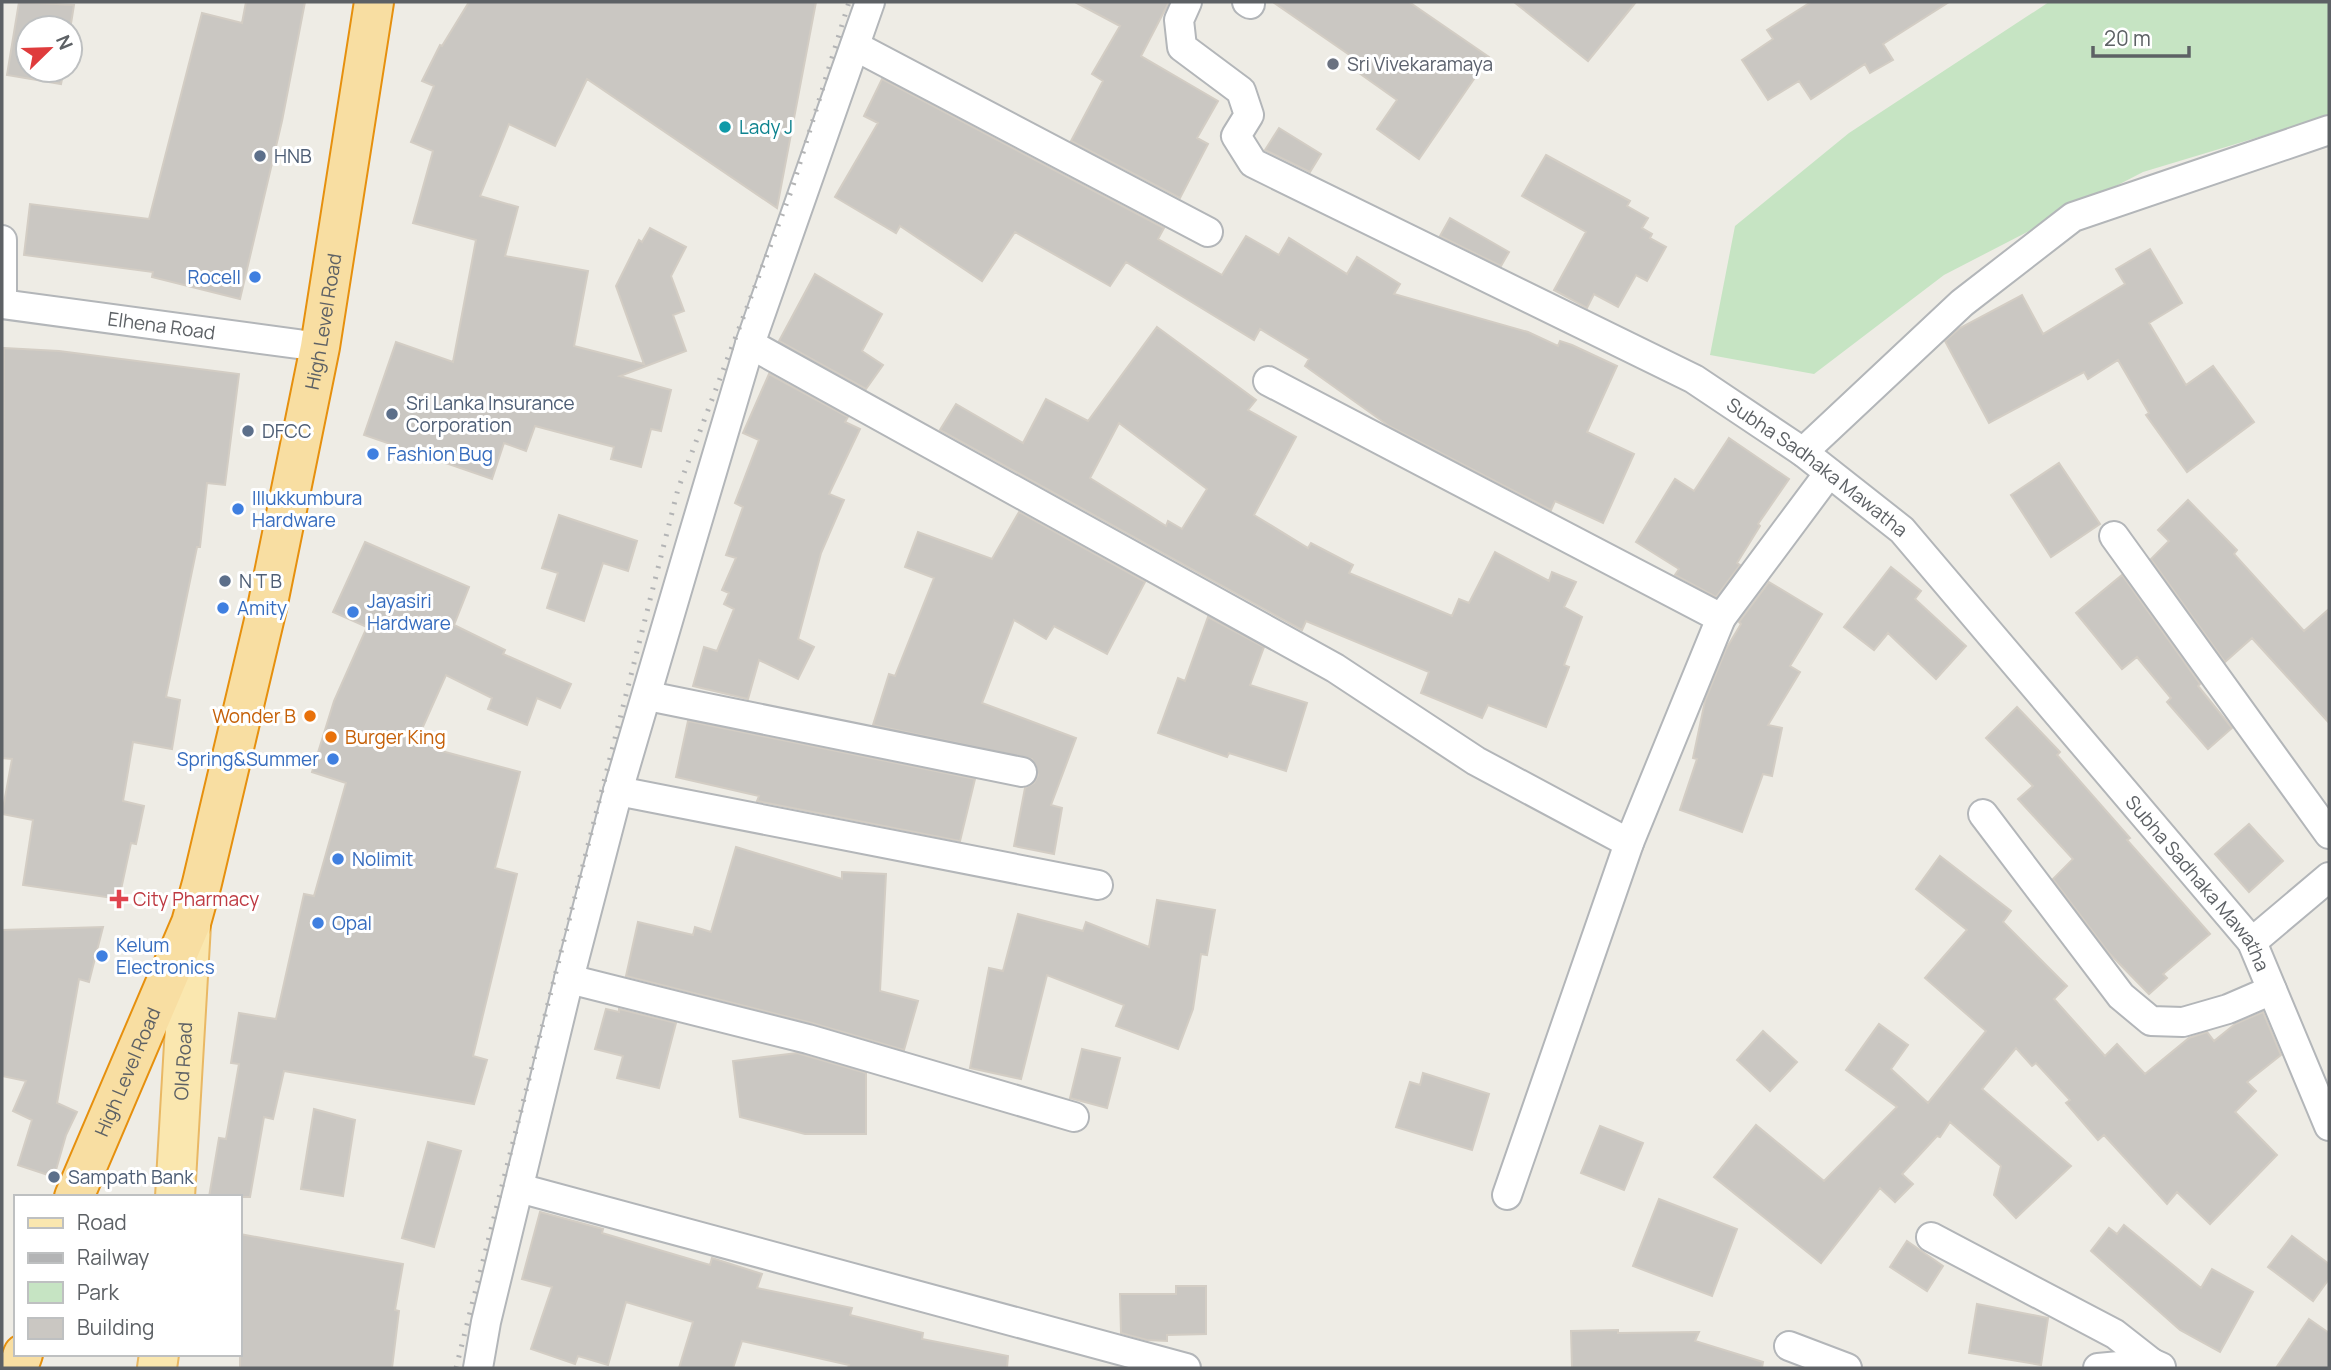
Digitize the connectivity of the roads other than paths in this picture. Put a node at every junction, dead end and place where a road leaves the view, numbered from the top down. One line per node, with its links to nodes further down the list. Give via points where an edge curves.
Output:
1 (374, 2): 10 (highway, High Level Road)
2 (870, 2): 4 (street)
3 (1188, 2): 12 (street, Subha Sadhaka Mawatha, via 1179,20 1182,47 1241,91 1249,115 1236,136 1253,163 1694,379)
4 (855, 46): 6 (street); 9 (street)
5 (2329, 130): 12 (street, via 2073,217 1962,303)
6 (1208, 232)
7 (2, 240): 8 (street, Elhena Road)
8 (2, 304): 10 (street, Elhena Road)
9 (750, 344): 16 (street); 21 (street, via 1335,668 1476,761)
10 (320, 347): 24 (highway, High Level Road, via 267,608)
11 (1268, 381): 15 (street)
12 (1803, 452): 13 (street, Subha Sadhaka Mawatha)
13 (1829, 473): 15 (street); 25 (street, Subha Sadhaka Mawatha, via 1902,530)
14 (2113, 536): 20 (street)
15 (1721, 618): 21 (street)
16 (648, 696): 17 (street); 18 (street)
17 (1022, 772)
18 (618, 791): 23 (street); 26 (street)
19 (1983, 814): 27 (street, via 2121,996 2151,1021 2183,1022)
20 (2329, 834)
21 (1629, 844): 33 (street)
22 (2329, 877): 25 (street)
23 (1098, 886)
24 (191, 923): 31 (highway, High Level Road); 32 (main road, Old Road)
25 (2252, 942): 27 (street, Subha Sadhaka Mawatha)
26 (569, 979): 28 (street, via 808,1039); 30 (street)
27 (2272, 990): 29 (street, Subha Sadhaka Mawatha)
28 (1074, 1116)
29 (2329, 1126)
30 (519, 1188): 37 (street); 38 (street)
31 (75, 1195)
32 (175, 1195)
33 (1507, 1195)
34 (1931, 1237): 36 (street, via 2115,1334)
35 (1789, 1346): 39 (street)
36 (2159, 1366): 40 (street)
37 (478, 1368)
38 (1186, 1368)
39 (1847, 1368)
40 (2098, 1368)

